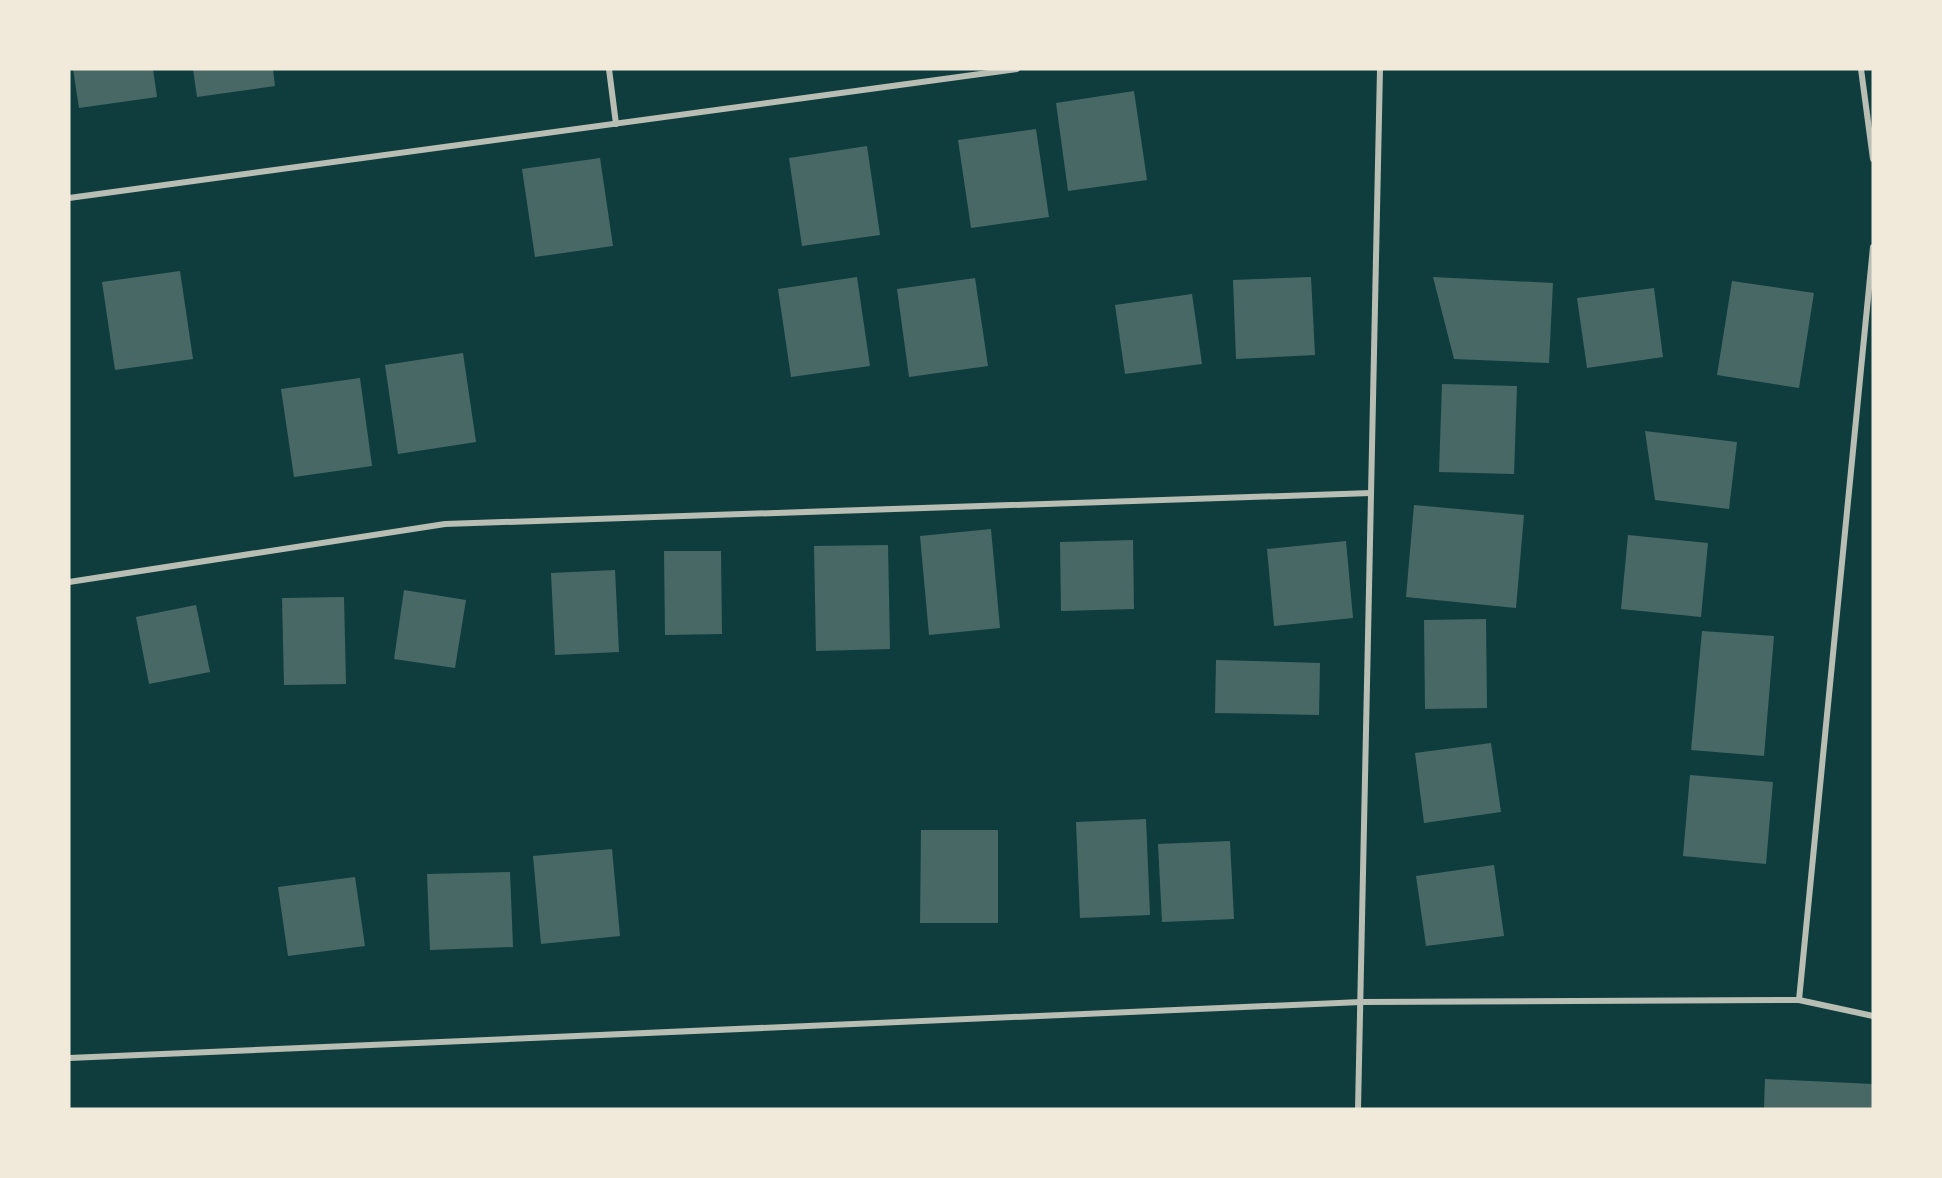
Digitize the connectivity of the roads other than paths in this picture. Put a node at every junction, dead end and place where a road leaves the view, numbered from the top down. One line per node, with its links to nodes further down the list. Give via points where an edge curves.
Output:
1 (609, 69): 5 (street)
2 (1017, 69): 5 (street)
3 (1380, 69): 9 (street)
4 (1861, 69): 6 (street)
5 (616, 124): 7 (street)
6 (1873, 159)
7 (69, 198)
8 (1873, 247): 11 (street)
9 (1371, 493): 10 (street, via 445,524); 12 (street)
10 (69, 582)
11 (1799, 1000): 12 (street); 13 (street)
12 (1361, 1002): 14 (street); 15 (street)
13 (1873, 1016)
14 (69, 1058)
15 (1358, 1109)

